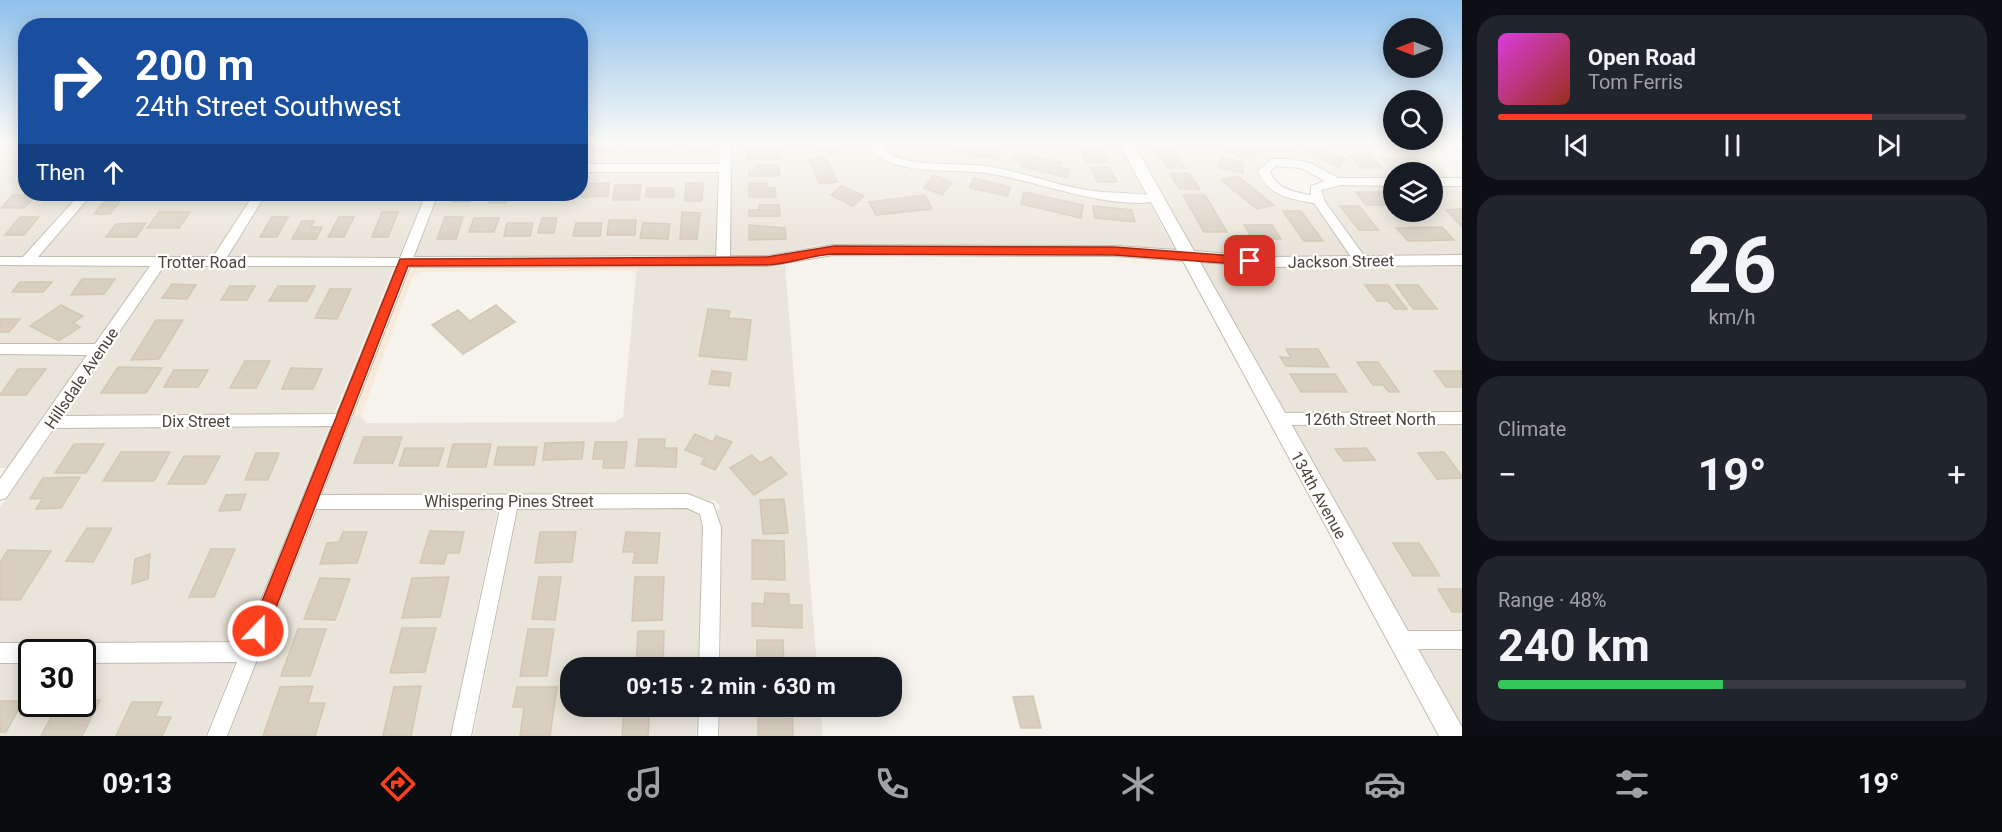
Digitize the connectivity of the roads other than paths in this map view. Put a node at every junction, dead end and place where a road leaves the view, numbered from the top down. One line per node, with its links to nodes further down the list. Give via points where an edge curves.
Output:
1 (724, 177): 20 (street)
2 (1017, 177): 10 (street, via 1080,193)
3 (1143, 177): 10 (street, 134th Avenue)
4 (1266, 177): 11 (street, via 1280,191)
5 (1328, 177): 6 (street)
6 (1335, 182): 7 (street); 11 (street, via 1320,184 1315,189)
7 (1383, 182)
8 (1443, 182): 9 (street)
9 (1462, 182)
10 (1154, 198): 15 (street, 134th Avenue)
11 (1318, 200): 21 (street)
12 (80, 201): 18 (street)
13 (256, 201): 22 (street)
14 (429, 201): 23 (street)
15 (1185, 255): 20 (street, Jackson Street, via 1114,251 816,250 782,260); 21 (street, Jackson Street, via 1266,261); 27 (street, 134th Avenue)
16 (1462, 260): 21 (street, Jackson Street)
17 (0, 261): 18 (street, Trotter Road)
18 (27, 261): 19 (street, Trotter Road)
19 (160, 261): 22 (street, Trotter Road); 25 (street, Hillsdale Avenue)
20 (723, 261): 23 (street, Jackson Street)
21 (1361, 261)
22 (217, 262): 23 (street, Trotter Road)
23 (404, 262): 28 (street)
24 (0, 349): 25 (street)
25 (100, 350): 29 (street, Hillsdale Avenue)
26 (1462, 418): 27 (street, 126th Street North)
27 (1277, 419): 34 (street, 134th Avenue)
28 (341, 420): 29 (street, Dix Street); 33 (street)
29 (51, 422): 30 (street, Hillsdale Avenue)
30 (6, 475): 31 (street, Hillsdale Avenue)
31 (0, 493)
32 (510, 501): 33 (street, Whispering Pines Street); 40 (street, Whispering Pines Street, via 688,501 707,509 712,527); 43 (street)
33 (310, 502): 36 (street)
34 (1399, 640): 35 (street); 45 (street, 134th Avenue)
35 (1462, 640)
36 (250, 652): 39 (street); 42 (street)
37 (0, 653): 38 (street)
38 (18, 653)
39 (96, 653)
40 (710, 657)
41 (709, 717): 44 (street)
42 (217, 736)
43 (462, 736)
44 (708, 736)
45 (1453, 736)

